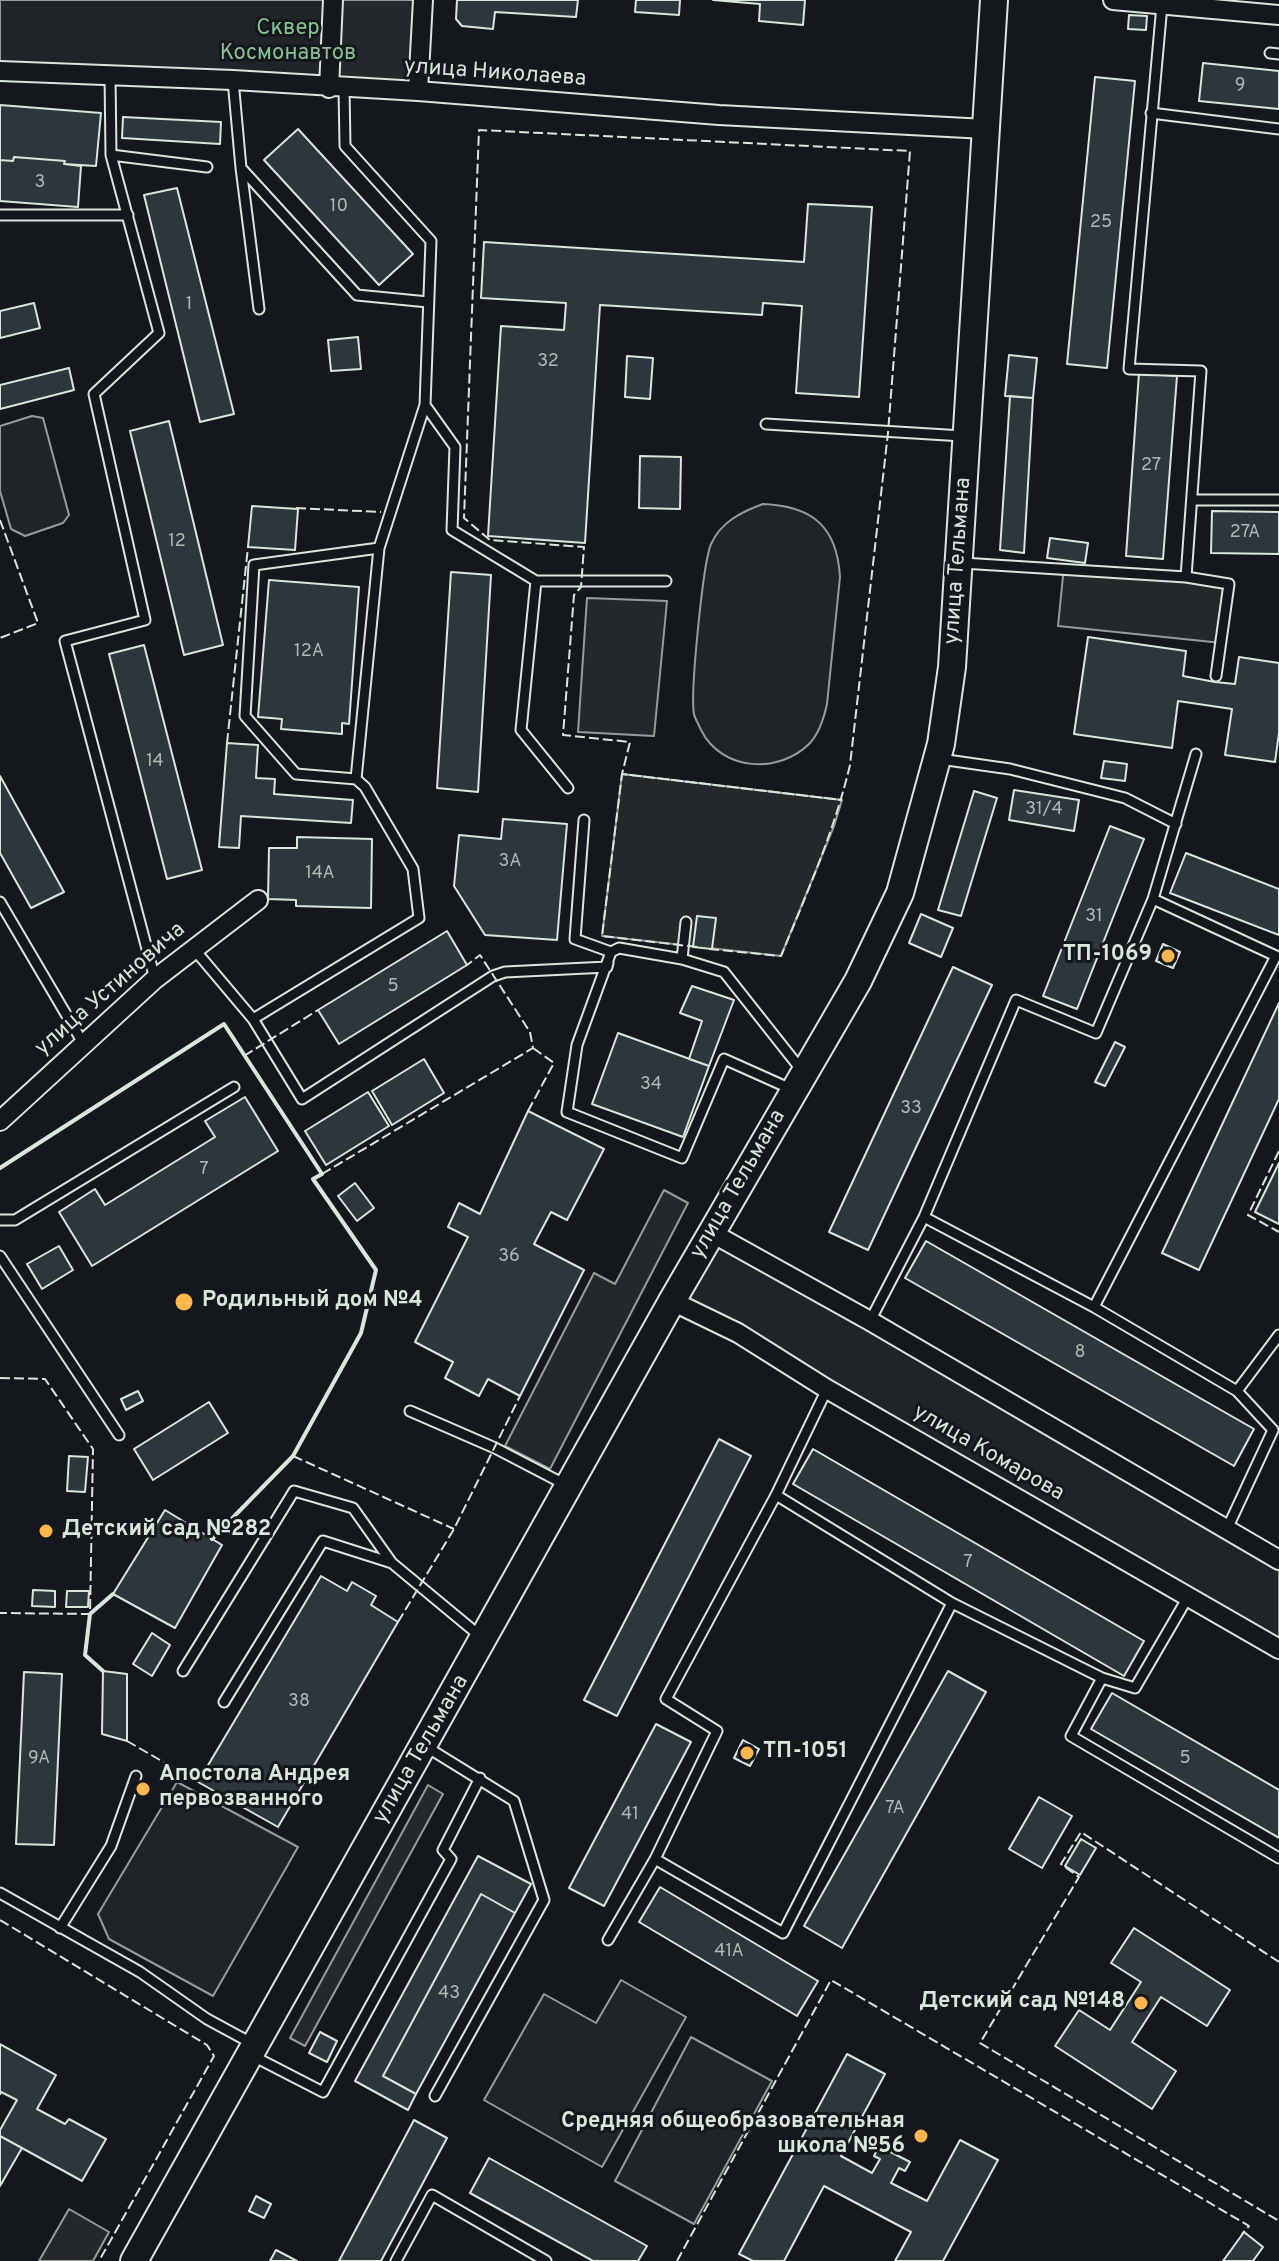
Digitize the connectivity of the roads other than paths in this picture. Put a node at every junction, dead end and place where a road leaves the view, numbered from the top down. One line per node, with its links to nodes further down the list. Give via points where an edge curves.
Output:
1 (333, 0): 10 (street)
2 (423, 0): 11 (street)
3 (994, 0): 13 (main road, улица Тельмана)
4 (1113, 0): 5 (street)
5 (1162, 4): 6 (street); 12 (lane)
6 (1279, 15)
7 (0, 71): 8 (street, улица Николаева)
8 (110, 74): 9 (street, улица Николаева); 15 (lane)
9 (233, 80): 10 (street, улица Николаева); 17 (lane)
10 (336, 88): 11 (street, улица Николаева); 20 (lane, via 345,146 431,241)
11 (418, 91): 13 (street, улица Николаева)
12 (1151, 113): 14 (lane); 25 (lane, via 1129,369 1201,371)
13 (986, 129): 24 (main road, улица Тельмана)
14 (1279, 129)
15 (111, 155): 16 (lane); 19 (lane)
16 (207, 167)
17 (241, 168): 20 (lane, via 357,295); 21 (lane)
18 (0, 215): 19 (lane)
19 (128, 215): 47 (lane, via 159,333 94,394 145,620 65,641)
20 (428, 302): 22 (lane)
21 (259, 309)
22 (425, 405): 27 (lane); 30 (lane, via 455,447 452,530)
23 (766, 424): 24 (lane)
24 (967, 436): 28 (main road, улица Тельмана)
25 (1193, 500): 26 (lane); 29 (lane)
26 (1279, 500)
27 (379, 548): 35 (lane); 35 (lane, via 254,565 245,716 296,774)
28 (959, 563): 29 (lane); 34 (main road, улица Тельмана, via 952,667)
29 (1186, 577): 32 (lane, via 1229,584)
30 (536, 581): 31 (lane); 36 (lane, via 521,730)
31 (666, 581)
32 (1216, 676)
33 (1196, 754): 38 (lane)
34 (937, 759): 38 (lane, via 1010,769 1125,798); 50 (main road, улица Тельмана, via 900,893 858,981)
35 (356, 779): 48 (lane, via 413,869 419,918)
36 (568, 788)
37 (584, 820): 44 (lane, via 575,939)
38 (1176, 824): 39 (lane)
39 (1153, 899): 53 (lane, via 1096,1033 1016,1000); 58 (lane, via 1276,956)
40 (258, 900): 43 (street, улица Устиновича)
41 (0, 902): 49 (lane)
42 (686, 922): 45 (lane)
43 (194, 949): 47 (street, улица Устиновича); 48 (lane)
44 (611, 952): 45 (lane, via 619,948); 46 (lane)
45 (682, 959): 50 (lane, via 724,972)
46 (607, 967): 48 (lane, via 493,976 302,1099); 50 (lane, via 577,1045 567,1112 682,1158 724,1059)
47 (155, 979): 49 (street, улица Устиновича)
48 (253, 1019)
49 (83, 1043): 52 (street, улица Устиновича)
50 (798, 1081): 55 (main road, улица Тельмана)
51 (234, 1087): 54 (lane, via 15,1220)
52 (2, 1114)
53 (924, 1217): 58 (lane); 59 (lane)
54 (0, 1220)
55 (712, 1233): 57 (main road, улица Тельмана); 59 (street)
56 (0, 1256): 64 (lane)
57 (672, 1301): 61 (street, улица Комарова, via 738,1333); 65 (main road, улица Тельмана)
58 (1094, 1307): 62 (lane)
59 (870, 1321): 67 (street)
60 (1279, 1335): 62 (lane)
61 (827, 1389): 66 (lane); 70 (street, улица Комарова)
62 (1237, 1391): 67 (lane, via 1273,1430)
63 (410, 1411): 65 (lane)
64 (119, 1435)
65 (570, 1487): 72 (main road, улица Тельмана)
66 (776, 1495): 71 (lane); 81 (lane, via 666,1699 717,1731)
67 (1226, 1530): 68 (street)
68 (1279, 1560)
69 (392, 1563): 72 (lane); 74 (lane, via 353,1508 294,1491); 76 (lane, via 323,1541)
70 (1188, 1597): 73 (street, улица Комарова); 75 (lane, via 1135,1688)
71 (952, 1603): 75 (lane); 81 (lane, via 783,1933)
72 (485, 1639): 77 (main road, улица Тельмана)
73 (1279, 1649)
74 (183, 1671)
75 (1102, 1678): 80 (lane, via 1071,1736)
76 (224, 1702)
77 (425, 1746): 79 (lane); 85 (main road, улица Тельмана)
78 (136, 1776): 83 (lane, via 111,1846)
79 (480, 1778): 85 (lane, via 443,1850 451,1859 323,2092); 86 (lane, via 514,1801 544,1900)
80 (1279, 1858)
81 (655, 1859): 84 (lane)
82 (0, 1893): 83 (lane)
83 (60, 1928): 85 (lane, via 140,1972)
84 (608, 1940)
85 (253, 2050): 87 (main road, улица Тельмана)
86 (435, 2096)
87 (134, 2261)
88 (396, 2261): 89 (lane, via 432,2195)
89 (546, 2261)

